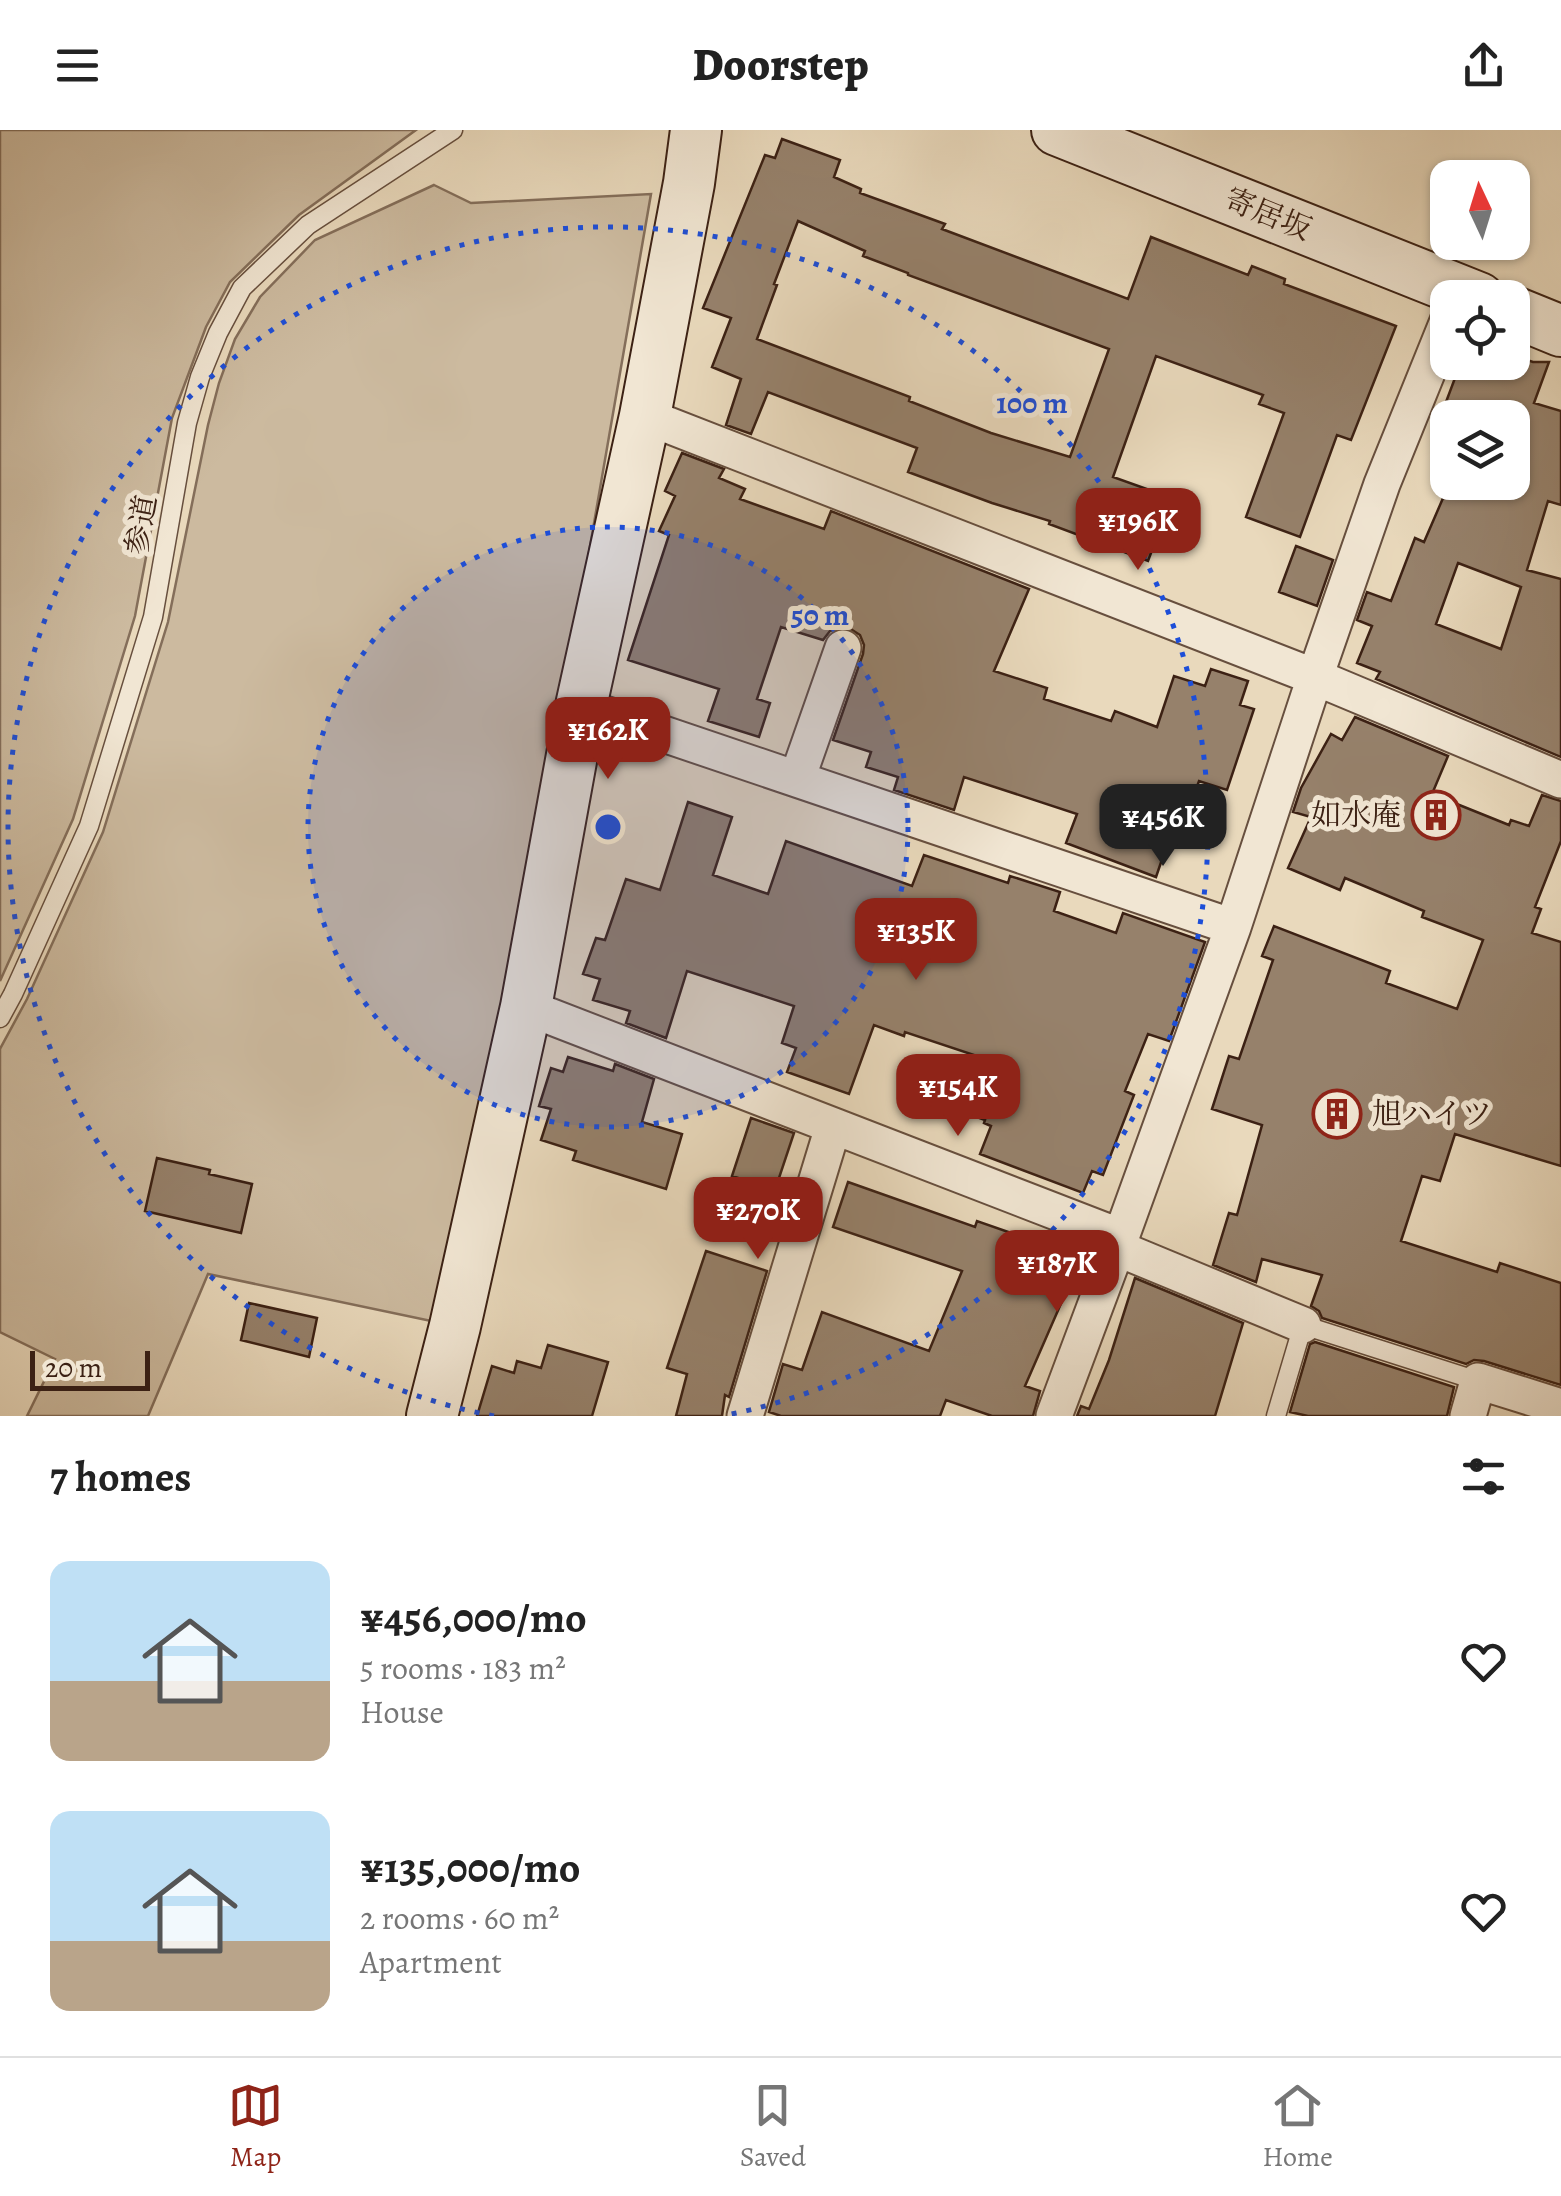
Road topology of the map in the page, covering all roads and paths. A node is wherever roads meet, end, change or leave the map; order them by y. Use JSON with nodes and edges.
{"nodes":[{"id":1,"x":453,"y":130,"type":"edge"},
{"id":2,"x":696,"y":130,"type":"edge"},
{"id":3,"x":1057,"y":130,"type":"edge"},
{"id":4,"x":1430,"y":288,"type":"edge"},
{"id":5,"x":1530,"y":318,"type":"edge"},
{"id":6,"x":1561,"y":331,"type":"edge"},
{"id":7,"x":1430,"y":373,"type":"edge"},
{"id":8,"x":644,"y":416,"type":"junction"},
{"id":9,"x":843,"y":648,"type":"dead end"},
{"id":10,"x":1315,"y":677,"type":"junction"},
{"id":11,"x":581,"y":706,"type":"junction"},
{"id":12,"x":797,"y":779,"type":"junction"},
{"id":13,"x":1561,"y":780,"type":"edge"},
{"id":14,"x":1233,"y":927,"type":"junction"},
{"id":15,"x":526,"y":1006,"type":"junction"},
{"id":16,"x":0,"y":1018,"type":"edge"},
{"id":17,"x":833,"y":1126,"type":"junction"},
{"id":18,"x":1119,"y":1242,"type":"junction"},
{"id":19,"x":1302,"y":1326,"type":"junction"},
{"id":20,"x":1478,"y":1381,"type":"junction"},
{"id":21,"x":1561,"y":1406,"type":"edge"},
{"id":22,"x":432,"y":1416,"type":"edge"},
{"id":23,"x":745,"y":1416,"type":"edge"},
{"id":24,"x":1054,"y":1416,"type":"edge"},
{"id":25,"x":1276,"y":1416,"type":"edge"},
{"id":26,"x":1468,"y":1416,"type":"edge"}],
"edges":[{"from":1,"to":16,"type":"lane","name":"参道"},
{"from":2,"to":8,"type":"street"},
{"from":3,"to":4,"type":"street","name":"寄居坂"},
{"from":5,"to":6,"type":"street"},
{"from":7,"to":10,"type":"street"},
{"from":8,"to":10,"type":"street"},
{"from":8,"to":11,"type":"street"},
{"from":9,"to":12,"type":"street"},
{"from":10,"to":13,"type":"street"},
{"from":10,"to":14,"type":"street"},
{"from":11,"to":12,"type":"street"},
{"from":11,"to":15,"type":"street"},
{"from":12,"to":14,"type":"street"},
{"from":14,"to":18,"type":"street"},
{"from":15,"to":17,"type":"street"},
{"from":15,"to":22,"type":"street"},
{"from":17,"to":18,"type":"street"},
{"from":17,"to":23,"type":"street"},
{"from":18,"to":19,"type":"street"},
{"from":18,"to":24,"type":"street"},
{"from":19,"to":20,"type":"lane"},
{"from":19,"to":25,"type":"lane"},
{"from":20,"to":21,"type":"street"},
{"from":20,"to":26,"type":"street"}]}
